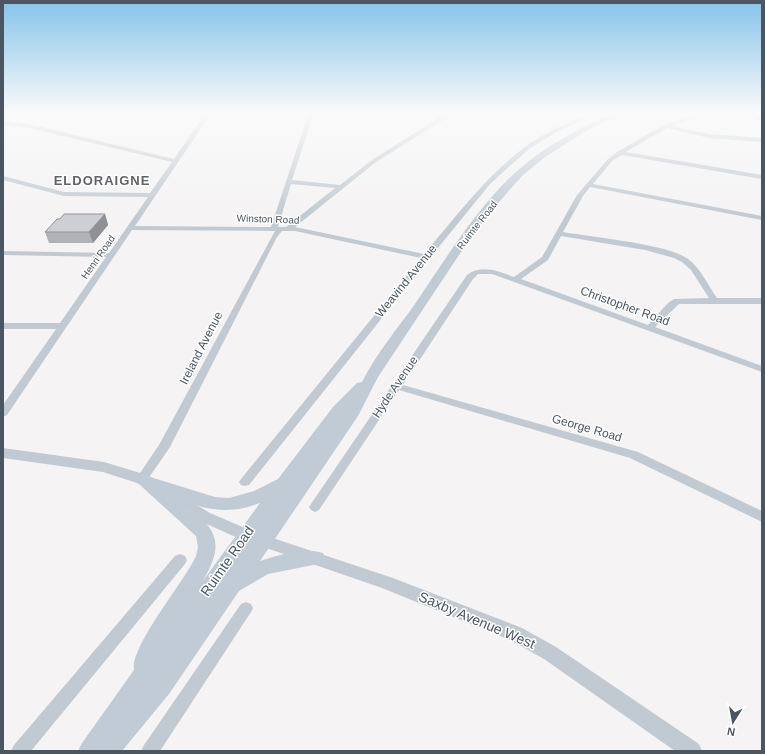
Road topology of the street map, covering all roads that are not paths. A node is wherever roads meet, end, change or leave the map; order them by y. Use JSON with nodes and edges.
{"nodes":[{"id":1,"x":118,"y":147,"type":"edge"},
{"id":2,"x":185,"y":147,"type":"edge"},
{"id":3,"x":300,"y":147,"type":"edge"},
{"id":4,"x":396,"y":147,"type":"edge"},
{"id":5,"x":528,"y":147,"type":"edge"},
{"id":6,"x":554,"y":147,"type":"edge"},
{"id":7,"x":629,"y":147,"type":"edge"},
{"id":8,"x":619,"y":153,"type":"junction"},
{"id":9,"x":176,"y":161,"type":"junction"},
{"id":10,"x":762,"y":177,"type":"edge"},
{"id":11,"x":3,"y":178,"type":"edge"},
{"id":12,"x":290,"y":182,"type":"junction"},
{"id":13,"x":589,"y":185,"type":"junction"},
{"id":14,"x":342,"y":187,"type":"junction"},
{"id":15,"x":152,"y":195,"type":"junction"},
{"id":16,"x":762,"y":218,"type":"edge"},
{"id":17,"x":131,"y":228,"type":"junction"},
{"id":18,"x":282,"y":228,"type":"junction"},
{"id":19,"x":559,"y":234,"type":"junction"},
{"id":20,"x":3,"y":253,"type":"edge"},
{"id":21,"x":112,"y":255,"type":"junction"},
{"id":22,"x":426,"y":257,"type":"junction"},
{"id":23,"x":479,"y":271,"type":"joint"},
{"id":24,"x":515,"y":280,"type":"junction"},
{"id":25,"x":714,"y":300,"type":"junction"},
{"id":26,"x":762,"y":301,"type":"edge"},
{"id":27,"x":3,"y":326,"type":"edge"},
{"id":28,"x":63,"y":326,"type":"junction"},
{"id":29,"x":651,"y":327,"type":"junction"},
{"id":30,"x":762,"y":369,"type":"edge"},
{"id":31,"x":371,"y":377,"type":"junction"},
{"id":32,"x":396,"y":386,"type":"junction"},
{"id":33,"x":3,"y":413,"type":"edge"},
{"id":34,"x":3,"y":453,"type":"edge"},
{"id":35,"x":286,"y":480,"type":"junction"},
{"id":36,"x":144,"y":481,"type":"junction"},
{"id":37,"x":245,"y":482,"type":"dead end"},
{"id":38,"x":315,"y":507,"type":"dead end"},
{"id":39,"x":762,"y":517,"type":"edge"},
{"id":40,"x":255,"y":538,"type":"junction"},
{"id":41,"x":316,"y":558,"type":"junction"},
{"id":42,"x":180,"y":560,"type":"dead end"},
{"id":43,"x":221,"y":599,"type":"junction"},
{"id":44,"x":246,"y":608,"type":"dead end"},
{"id":45,"x":142,"y":677,"type":"junction"},
{"id":46,"x":20,"y":751,"type":"edge"},
{"id":47,"x":90,"y":751,"type":"edge"},
{"id":48,"x":108,"y":751,"type":"edge"},
{"id":49,"x":150,"y":751,"type":"edge"},
{"id":50,"x":692,"y":751,"type":"edge"}],
"edges":[{"from":1,"to":9,"type":"street"},
{"from":2,"to":9,"type":"street","name":"Henri Road"},
{"from":3,"to":12,"type":"street"},
{"from":4,"to":14,"type":"street","name":"Ireland Avenue"},
{"from":5,"to":22,"type":"street","name":"Weavind Avenue"},
{"from":6,"to":31,"type":"main road","name":"Ruimte Road"},
{"from":7,"to":8,"type":"street"},
{"from":8,"to":10,"type":"street"},
{"from":8,"to":13,"type":"street"},
{"from":9,"to":15,"type":"street","name":"Henri Road"},
{"from":11,"to":15,"type":"street"},
{"from":12,"to":14,"type":"street"},
{"from":12,"to":18,"type":"street"},
{"from":13,"to":16,"type":"street"},
{"from":13,"to":19,"type":"street"},
{"from":14,"to":18,"type":"street","name":"Ireland Avenue"},
{"from":15,"to":17,"type":"street","name":"Henri Road"},
{"from":17,"to":18,"type":"street","name":"Winston Road"},
{"from":17,"to":21,"type":"street","name":"Henri Road"},
{"from":18,"to":22,"type":"street","name":"Winston Road"},
{"from":18,"to":36,"type":"street","name":"Ireland Avenue"},
{"from":19,"to":24,"type":"street"},
{"from":19,"to":25,"type":"street"},
{"from":20,"to":21,"type":"street"},
{"from":21,"to":28,"type":"street","name":"Henri Road"},
{"from":22,"to":37,"type":"street","name":"Weavind Avenue"},
{"from":23,"to":24,"type":"street","name":"Christopher Road"},
{"from":23,"to":32,"type":"street","name":"Hyde Avenue"},
{"from":24,"to":29,"type":"street","name":"Christopher Road"},
{"from":25,"to":26,"type":"street"},
{"from":25,"to":29,"type":"street"},
{"from":27,"to":28,"type":"street"},
{"from":28,"to":33,"type":"street","name":"Henri Road"},
{"from":29,"to":30,"type":"street","name":"Christopher Road"},
{"from":31,"to":35,"type":"main road","name":"Ruimte Road"},
{"from":31,"to":40,"type":"main road","name":"Ruimte Road"},
{"from":32,"to":38,"type":"street","name":"Hyde Avenue"},
{"from":32,"to":39,"type":"street","name":"George Road"},
{"from":34,"to":36,"type":"street","name":"Saxby Avenue West"},
{"from":35,"to":36,"type":"main road"},
{"from":35,"to":40,"type":"main road","name":"Ruimte Road"},
{"from":36,"to":40,"type":"street","name":"Saxby Avenue West"},
{"from":36,"to":45,"type":"main road"},
{"from":40,"to":41,"type":"street","name":"Saxby Avenue West"},
{"from":40,"to":43,"type":"main road","name":"Ruimte Road"},
{"from":40,"to":45,"type":"main road","name":"Ruimte Road"},
{"from":41,"to":43,"type":"main road"},
{"from":41,"to":50,"type":"street","name":"Saxby Avenue West"},
{"from":42,"to":46,"type":"street"},
{"from":43,"to":48,"type":"main road","name":"Ruimte Road"},
{"from":44,"to":49,"type":"street"},
{"from":45,"to":47,"type":"main road","name":"Ruimte Road"}]}
